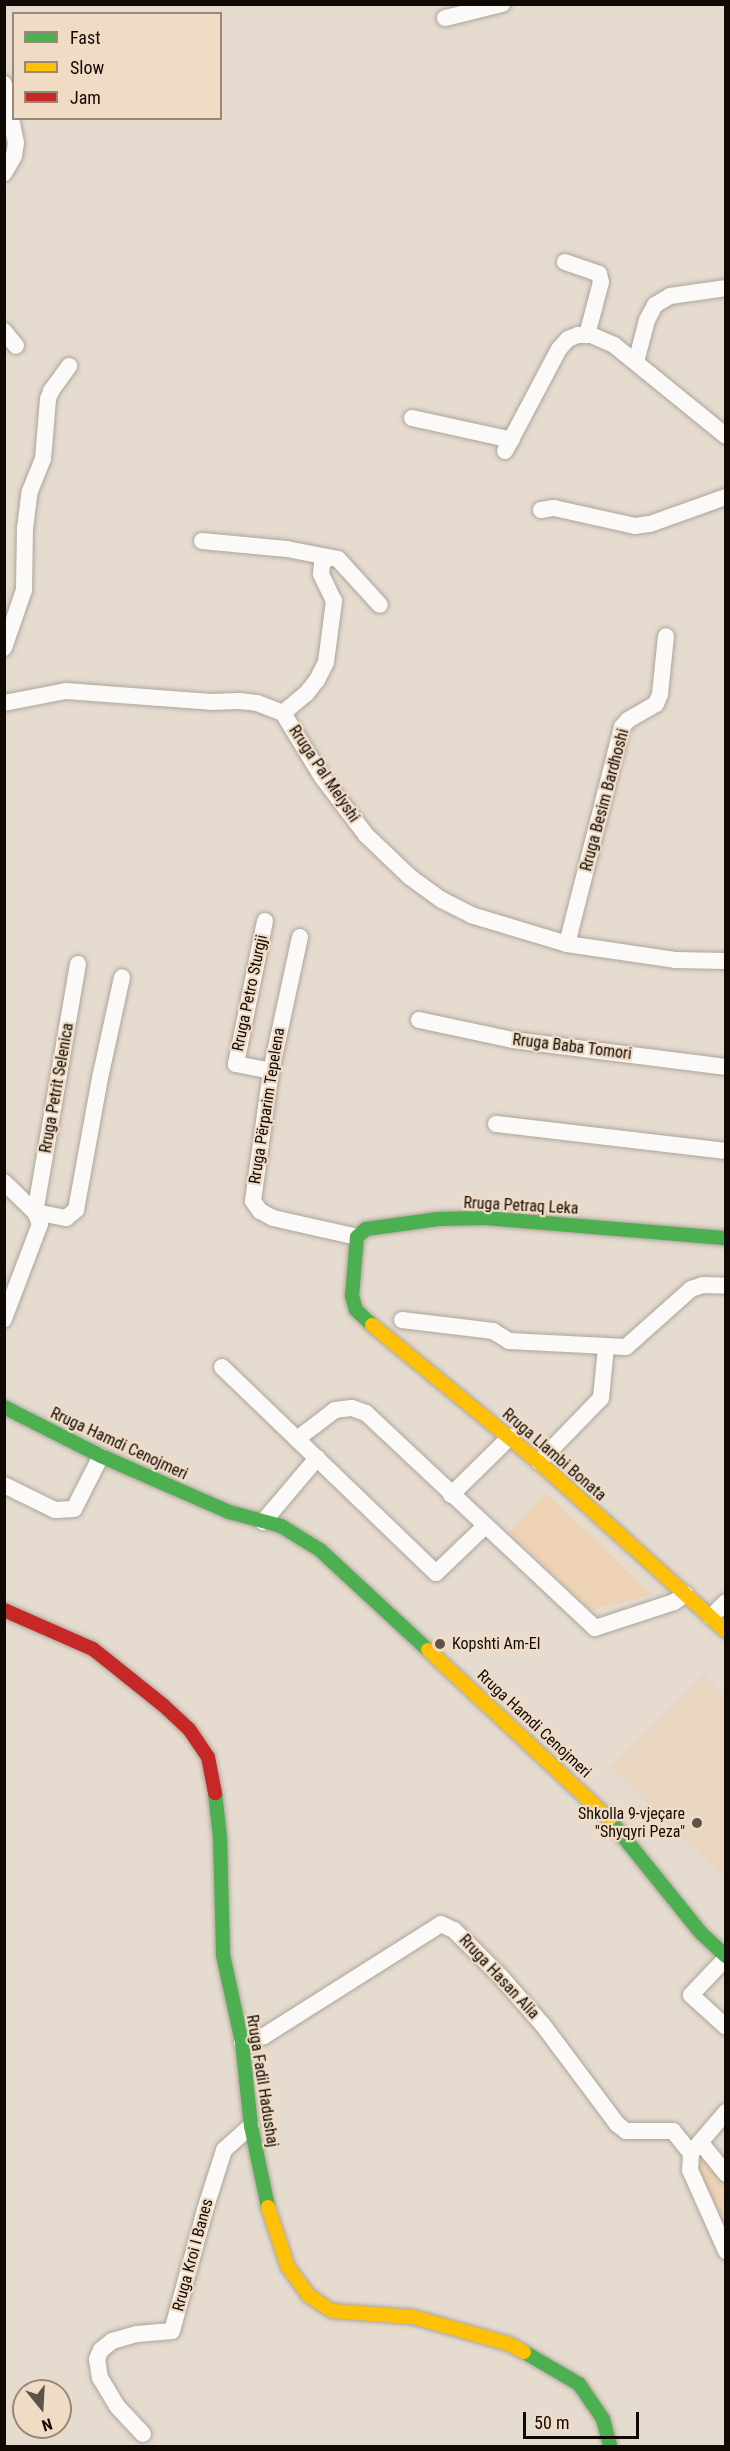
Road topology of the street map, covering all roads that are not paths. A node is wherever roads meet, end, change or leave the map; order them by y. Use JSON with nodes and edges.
{"nodes":[{"id":1,"x":502,"y":4,"type":"edge"},
{"id":2,"x":445,"y":18,"type":"dead end"},
{"id":3,"x":4,"y":84,"type":"edge"},
{"id":4,"x":4,"y":173,"type":"edge"},
{"id":5,"x":565,"y":262,"type":"dead end"},
{"id":6,"x":726,"y":288,"type":"edge"},
{"id":7,"x":4,"y":331,"type":"edge"},
{"id":8,"x":587,"y":335,"type":"junction"},
{"id":9,"x":16,"y":346,"type":"dead end"},
{"id":10,"x":636,"y":362,"type":"junction"},
{"id":11,"x":69,"y":366,"type":"dead end"},
{"id":12,"x":412,"y":418,"type":"dead end"},
{"id":13,"x":726,"y":436,"type":"edge"},
{"id":14,"x":726,"y":497,"type":"edge"},
{"id":15,"x":541,"y":510,"type":"dead end"},
{"id":16,"x":202,"y":541,"type":"dead end"},
{"id":17,"x":327,"y":558,"type":"junction"},
{"id":18,"x":380,"y":605,"type":"dead end"},
{"id":19,"x":666,"y":636,"type":"dead end"},
{"id":20,"x":4,"y":648,"type":"edge"},
{"id":21,"x":4,"y":703,"type":"edge"},
{"id":22,"x":283,"y":713,"type":"junction"},
{"id":23,"x":265,"y":921,"type":"dead end"},
{"id":24,"x":300,"y":937,"type":"dead end"},
{"id":25,"x":567,"y":944,"type":"junction"},
{"id":26,"x":726,"y":961,"type":"edge"},
{"id":27,"x":78,"y":964,"type":"dead end"},
{"id":28,"x":122,"y":977,"type":"dead end"},
{"id":29,"x":419,"y":1020,"type":"dead end"},
{"id":30,"x":726,"y":1067,"type":"edge"},
{"id":31,"x":271,"y":1071,"type":"junction"},
{"id":32,"x":496,"y":1125,"type":"dead end"},
{"id":33,"x":726,"y":1151,"type":"edge"},
{"id":34,"x":4,"y":1182,"type":"edge"},
{"id":35,"x":35,"y":1212,"type":"junction"},
{"id":36,"x":357,"y":1237,"type":"junction"},
{"id":37,"x":726,"y":1238,"type":"edge"},
{"id":38,"x":726,"y":1286,"type":"edge"},
{"id":39,"x":4,"y":1319,"type":"edge"},
{"id":40,"x":402,"y":1320,"type":"dead end"},
{"id":41,"x":606,"y":1347,"type":"junction"},
{"id":42,"x":222,"y":1367,"type":"dead end"},
{"id":43,"x":4,"y":1407,"type":"edge"},
{"id":44,"x":510,"y":1437,"type":"junction"},
{"id":45,"x":297,"y":1439,"type":"junction"},
{"id":46,"x":101,"y":1456,"type":"junction"},
{"id":47,"x":317,"y":1458,"type":"junction"},
{"id":48,"x":539,"y":1462,"type":"junction"},
{"id":49,"x":4,"y":1485,"type":"edge"},
{"id":50,"x":451,"y":1495,"type":"junction"},
{"id":51,"x":263,"y":1522,"type":"junction"},
{"id":52,"x":485,"y":1526,"type":"junction"},
{"id":53,"x":686,"y":1594,"type":"junction"},
{"id":54,"x":726,"y":1602,"type":"edge"},
{"id":55,"x":4,"y":1610,"type":"edge"},
{"id":56,"x":711,"y":1617,"type":"junction"},
{"id":57,"x":726,"y":1631,"type":"edge"},
{"id":58,"x":726,"y":1957,"type":"edge"},
{"id":59,"x":726,"y":2027,"type":"edge"},
{"id":60,"x":242,"y":2042,"type":"junction"},
{"id":61,"x":726,"y":2112,"type":"edge"},
{"id":62,"x":251,"y":2126,"type":"junction"},
{"id":63,"x":696,"y":2148,"type":"junction"},
{"id":64,"x":726,"y":2174,"type":"edge"},
{"id":65,"x":726,"y":2251,"type":"edge"},
{"id":66,"x":143,"y":2434,"type":"dead end"},
{"id":67,"x":610,"y":2446,"type":"edge"}],
"edges":[{"from":1,"to":2,"type":"street"},
{"from":3,"to":4,"type":"street"},
{"from":5,"to":8,"type":"street"},
{"from":6,"to":10,"type":"street"},
{"from":7,"to":9,"type":"street"},
{"from":8,"to":10,"type":"street"},
{"from":8,"to":12,"type":"street"},
{"from":10,"to":13,"type":"street"},
{"from":11,"to":20,"type":"street"},
{"from":14,"to":15,"type":"street"},
{"from":16,"to":17,"type":"street"},
{"from":17,"to":18,"type":"street"},
{"from":17,"to":22,"type":"street","name":"Rruga Pal Melyshi"},
{"from":19,"to":25,"type":"street","name":"Rruga Besim Bardhoshi"},
{"from":21,"to":22,"type":"street"},
{"from":22,"to":25,"type":"street","name":"Rruga Pal Melyshi"},
{"from":23,"to":31,"type":"street","name":"Rruga Petro Sturgji"},
{"from":24,"to":31,"type":"street","name":"Rruga Përparim Tepelena"},
{"from":25,"to":26,"type":"street","name":"Rruga Pal Melyshi"},
{"from":27,"to":35,"type":"street","name":"Rruga Petrit Selenica"},
{"from":28,"to":35,"type":"street"},
{"from":29,"to":30,"type":"street","name":"Rruga Baba Tomori"},
{"from":31,"to":36,"type":"street","name":"Rruga Përparim Tepelena"},
{"from":32,"to":33,"type":"street"},
{"from":34,"to":35,"type":"street"},
{"from":35,"to":39,"type":"street","name":"Rruga Petrit Selenica"},
{"from":36,"to":37,"type":"street","name":"Rruga Petraq Leka"},
{"from":36,"to":44,"type":"street","name":"Rruga Llambi Bonata"},
{"from":38,"to":41,"type":"street"},
{"from":40,"to":41,"type":"street"},
{"from":41,"to":48,"type":"street"},
{"from":42,"to":45,"type":"street"},
{"from":43,"to":46,"type":"street","name":"Rruga Hamdi Cenojmeri"},
{"from":44,"to":48,"type":"street","name":"Rruga Llambi Bonata"},
{"from":44,"to":50,"type":"street"},
{"from":45,"to":47,"type":"street"},
{"from":45,"to":50,"type":"street"},
{"from":46,"to":49,"type":"street"},
{"from":46,"to":51,"type":"street","name":"Rruga Hamdi Cenojmeri"},
{"from":47,"to":51,"type":"street"},
{"from":47,"to":52,"type":"street"},
{"from":48,"to":53,"type":"street","name":"Rruga Llambi Bonata"},
{"from":50,"to":52,"type":"street"},
{"from":51,"to":58,"type":"street","name":"Rruga Hamdi Cenojmeri"},
{"from":52,"to":53,"type":"street"},
{"from":53,"to":56,"type":"street","name":"Rruga Llambi Bonata"},
{"from":54,"to":56,"type":"street"},
{"from":55,"to":60,"type":"street","name":"Rruga Fadil Hadushaj"},
{"from":56,"to":57,"type":"street","name":"Rruga Llambi Bonata"},
{"from":58,"to":59,"type":"street"},
{"from":60,"to":62,"type":"street","name":"Rruga Fadil Hadushaj"},
{"from":60,"to":63,"type":"street","name":"Rruga Hasan Alia"},
{"from":61,"to":63,"type":"street"},
{"from":62,"to":66,"type":"street","name":"Rruga Kroi I Banes"},
{"from":62,"to":67,"type":"street","name":"Rruga Fadil Hadushaj"},
{"from":63,"to":64,"type":"street"},
{"from":63,"to":65,"type":"street"}]}
